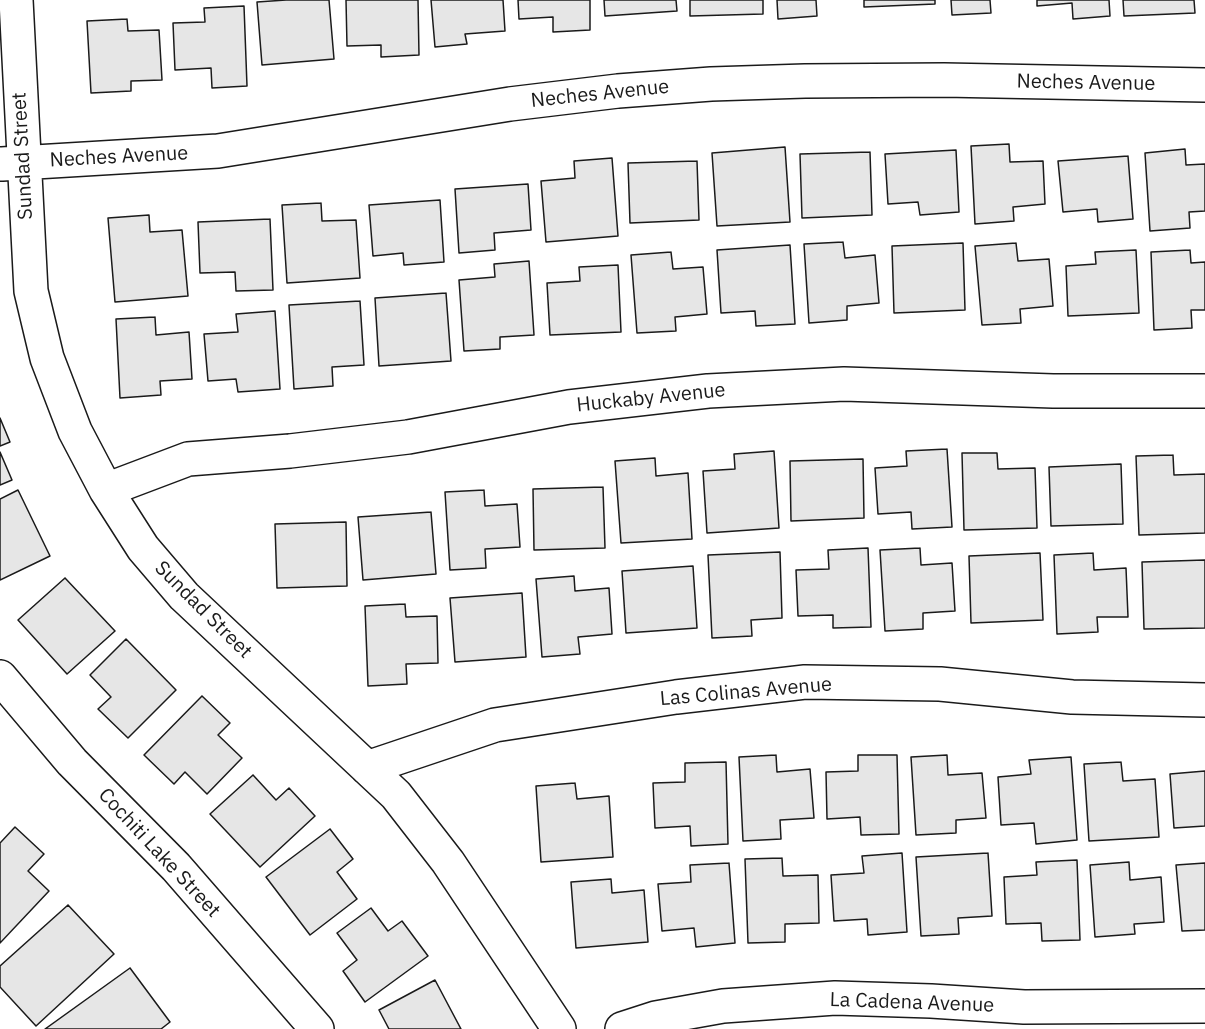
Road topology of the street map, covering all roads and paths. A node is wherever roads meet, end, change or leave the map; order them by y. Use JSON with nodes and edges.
{"nodes":[{"id":1,"x":16,"y":0,"type":"edge"},
{"id":2,"x":1205,"y":86,"type":"edge"},
{"id":3,"x":11,"y":163,"type":"edge"},
{"id":4,"x":1205,"y":391,"type":"edge"},
{"id":5,"x":106,"y":490,"type":"junction"},
{"id":6,"x":0,"y":677,"type":"edge"},
{"id":7,"x":1205,"y":700,"type":"edge"},
{"id":8,"x":367,"y":768,"type":"junction"},
{"id":9,"x":1205,"y":1006,"type":"edge"},
{"id":10,"x":317,"y":1029,"type":"edge"},
{"id":11,"x":559,"y":1029,"type":"edge"},
{"id":12,"x":622,"y":1029,"type":"edge"}],
"edges":[{"from":1,"to":3,"type":"street","name":"Sundad Street"},
{"from":2,"to":3,"type":"street","name":"Neches Avenue"},
{"from":3,"to":5,"type":"street","name":"Sundad Street"},
{"from":4,"to":5,"type":"street","name":"Huckaby Avenue"},
{"from":5,"to":8,"type":"street","name":"Sundad Street"},
{"from":6,"to":10,"type":"street","name":"Cochiti Lake Street"},
{"from":7,"to":8,"type":"street","name":"Las Colinas Avenue"},
{"from":8,"to":11,"type":"street","name":"Sundad Street"},
{"from":9,"to":12,"type":"street","name":"La Cadena Avenue"}]}
